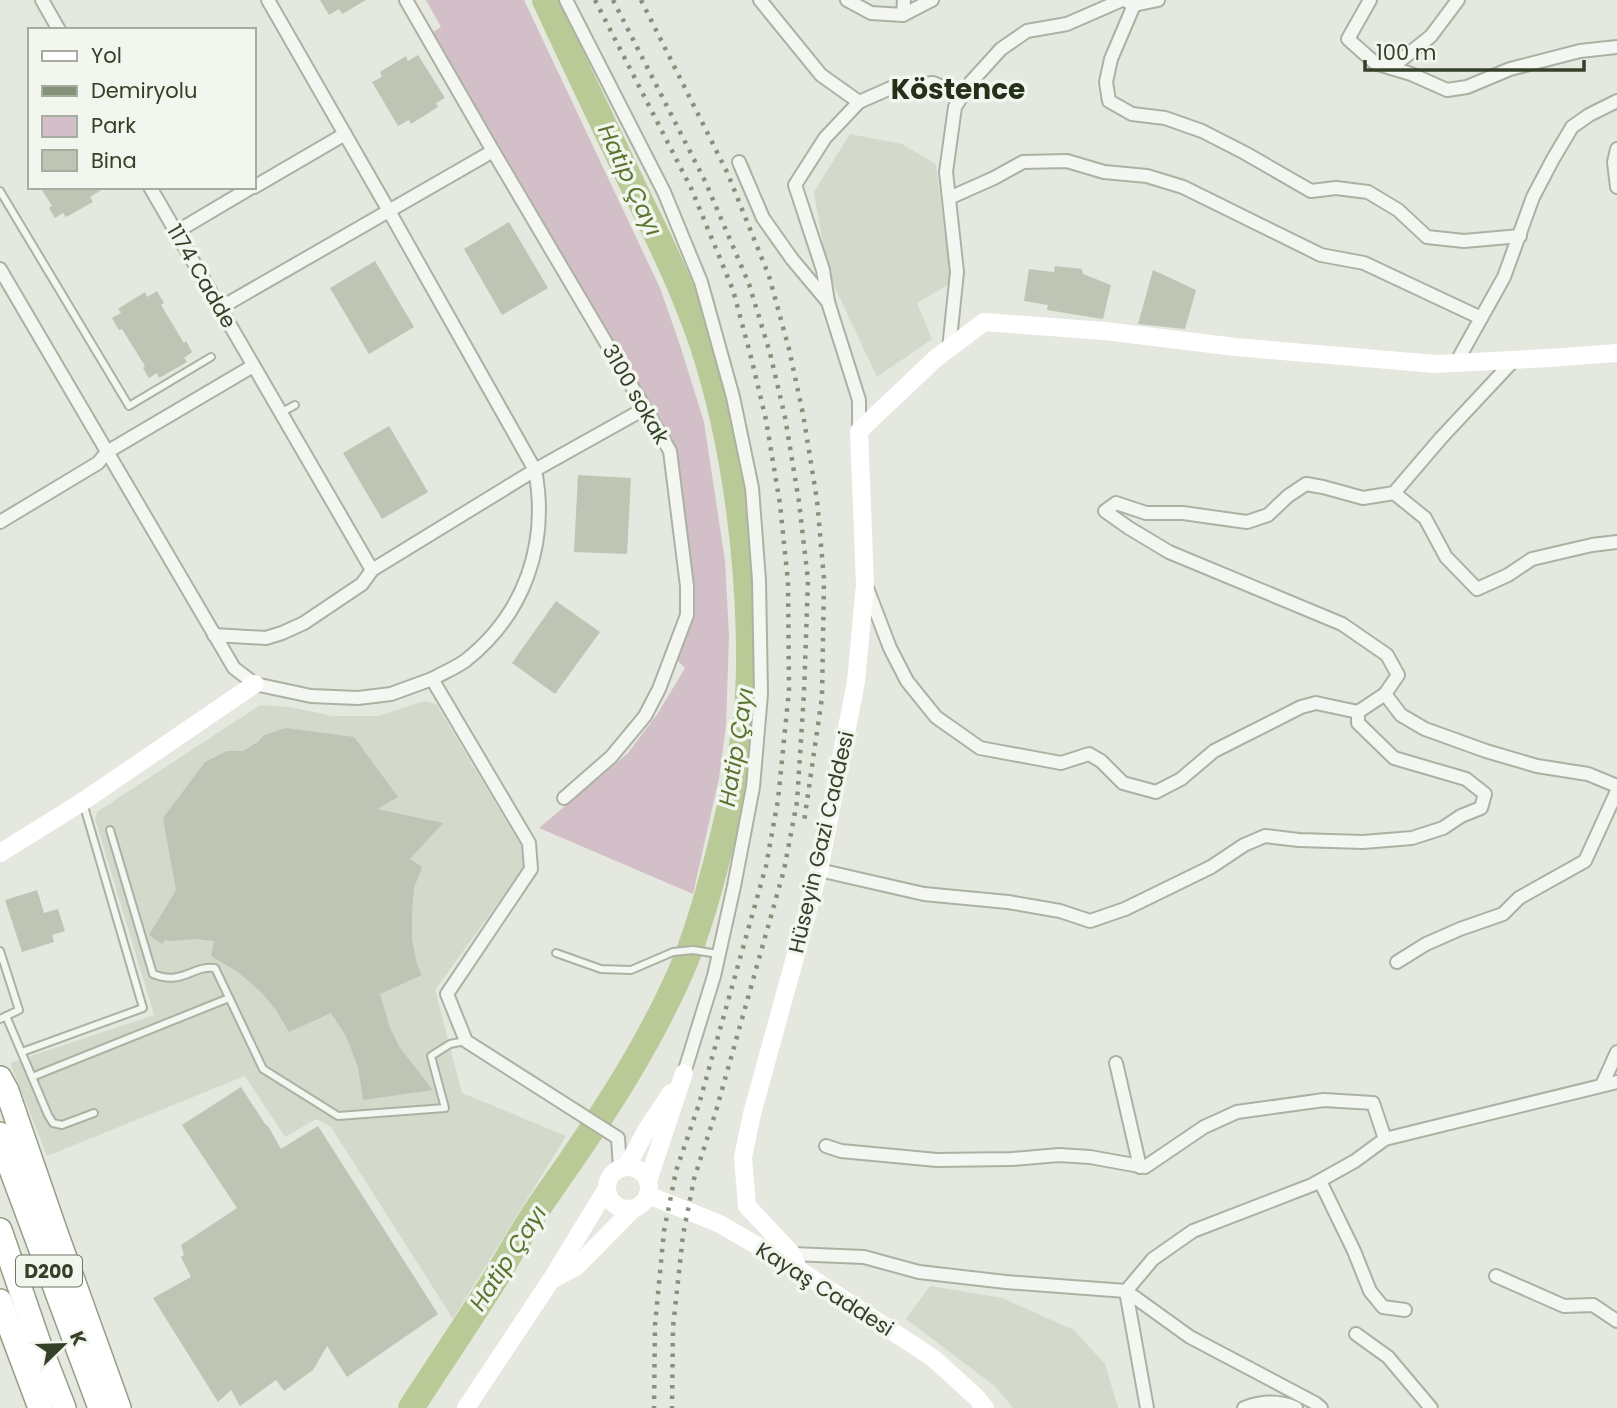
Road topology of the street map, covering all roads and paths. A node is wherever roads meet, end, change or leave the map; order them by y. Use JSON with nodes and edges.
{"nodes":[{"id":1,"x":42,"y":0,"type":"edge"},
{"id":2,"x":268,"y":0,"type":"edge"},
{"id":3,"x":406,"y":0,"type":"edge"},
{"id":4,"x":566,"y":0,"type":"edge"},
{"id":5,"x":760,"y":0,"type":"edge"},
{"id":6,"x":847,"y":0,"type":"edge"},
{"id":7,"x":905,"y":0,"type":"edge"},
{"id":8,"x":932,"y":0,"type":"edge"},
{"id":9,"x":1158,"y":0,"type":"edge"},
{"id":10,"x":1370,"y":0,"type":"edge"},
{"id":11,"x":1458,"y":0,"type":"edge"},
{"id":12,"x":1126,"y":2,"type":"edge"},
{"id":13,"x":903,"y":15,"type":"junction"},
{"id":14,"x":58,"y":28,"type":"edge"},
{"id":15,"x":1617,"y":47,"type":"edge"},
{"id":16,"x":1391,"y":68,"type":"junction"},
{"id":17,"x":962,"y":95,"type":"junction"},
{"id":18,"x":1617,"y":101,"type":"edge"},
{"id":19,"x":859,"y":102,"type":"junction"},
{"id":20,"x":345,"y":134,"type":"junction"},
{"id":21,"x":1617,"y":149,"type":"edge"},
{"id":22,"x":492,"y":151,"type":"junction"},
{"id":23,"x":739,"y":162,"type":"dead end"},
{"id":24,"x":256,"y":185,"type":"edge"},
{"id":25,"x":1617,"y":187,"type":"edge"},
{"id":26,"x":151,"y":189,"type":"edge"},
{"id":27,"x":250,"y":189,"type":"edge"},
{"id":28,"x":0,"y":191,"type":"edge"},
{"id":29,"x":949,"y":198,"type":"junction"},
{"id":30,"x":389,"y":211,"type":"junction"},
{"id":31,"x":176,"y":232,"type":"junction"},
{"id":32,"x":1520,"y":236,"type":"junction"},
{"id":33,"x":0,"y":270,"type":"edge"},
{"id":34,"x":828,"y":302,"type":"junction"},
{"id":35,"x":220,"y":308,"type":"junction"},
{"id":36,"x":1481,"y":318,"type":"junction"},
{"id":37,"x":949,"y":349,"type":"junction"},
{"id":38,"x":1617,"y":353,"type":"edge"},
{"id":39,"x":211,"y":357,"type":"dead end"},
{"id":40,"x":1514,"y":360,"type":"junction"},
{"id":41,"x":1456,"y":363,"type":"junction"},
{"id":42,"x":253,"y":366,"type":"junction"},
{"id":43,"x":295,"y":405,"type":"dead end"},
{"id":44,"x":645,"y":409,"type":"junction"},
{"id":45,"x":280,"y":413,"type":"junction"},
{"id":46,"x":859,"y":431,"type":"junction"},
{"id":47,"x":107,"y":452,"type":"junction"},
{"id":48,"x":535,"y":470,"type":"junction"},
{"id":49,"x":1394,"y":493,"type":"junction"},
{"id":50,"x":0,"y":522,"type":"edge"},
{"id":51,"x":1617,"y":542,"type":"edge"},
{"id":52,"x":372,"y":570,"type":"junction"},
{"id":53,"x":865,"y":584,"type":"junction"},
{"id":54,"x":214,"y":635,"type":"junction"},
{"id":55,"x":432,"y":679,"type":"junction"},
{"id":56,"x":255,"y":684,"type":"junction"},
{"id":57,"x":1385,"y":694,"type":"junction"},
{"id":58,"x":1359,"y":712,"type":"junction"},
{"id":59,"x":1617,"y":788,"type":"edge"},
{"id":60,"x":564,"y":798,"type":"dead end"},
{"id":61,"x":82,"y":802,"type":"junction"},
{"id":62,"x":110,"y":830,"type":"dead end"},
{"id":63,"x":0,"y":853,"type":"edge"},
{"id":64,"x":819,"y":870,"type":"junction"},
{"id":65,"x":0,"y":951,"type":"edge"},
{"id":66,"x":556,"y":953,"type":"dead end"},
{"id":67,"x":719,"y":954,"type":"junction"},
{"id":68,"x":1397,"y":962,"type":"dead end"},
{"id":69,"x":229,"y":998,"type":"junction"},
{"id":70,"x":3,"y":1018,"type":"edge"},
{"id":71,"x":466,"y":1041,"type":"junction"},
{"id":72,"x":22,"y":1052,"type":"junction"},
{"id":73,"x":1617,"y":1052,"type":"edge"},
{"id":74,"x":1116,"y":1063,"type":"dead end"},
{"id":75,"x":684,"y":1073,"type":"junction"},
{"id":76,"x":32,"y":1077,"type":"junction"},
{"id":77,"x":0,"y":1078,"type":"edge"},
{"id":78,"x":1617,"y":1082,"type":"edge"},
{"id":79,"x":1602,"y":1086,"type":"junction"},
{"id":80,"x":94,"y":1113,"type":"dead end"},
{"id":81,"x":0,"y":1134,"type":"edge"},
{"id":82,"x":1385,"y":1139,"type":"junction"},
{"id":83,"x":826,"y":1146,"type":"dead end"},
{"id":84,"x":623,"y":1167,"type":"junction"},
{"id":85,"x":1140,"y":1167,"type":"junction"},
{"id":86,"x":1320,"y":1181,"type":"junction"},
{"id":87,"x":648,"y":1188,"type":"junction"},
{"id":88,"x":606,"y":1190,"type":"junction"},
{"id":89,"x":633,"y":1209,"type":"junction"},
{"id":90,"x":0,"y":1230,"type":"edge"},
{"id":91,"x":796,"y":1262,"type":"junction"},
{"id":92,"x":1496,"y":1276,"type":"dead end"},
{"id":93,"x":551,"y":1280,"type":"junction"},
{"id":94,"x":1126,"y":1291,"type":"junction"},
{"id":95,"x":0,"y":1301,"type":"edge"},
{"id":96,"x":1405,"y":1310,"type":"dead end"},
{"id":97,"x":1617,"y":1321,"type":"edge"},
{"id":98,"x":1356,"y":1335,"type":"dead end"},
{"id":99,"x":40,"y":1408,"type":"edge"},
{"id":100,"x":64,"y":1408,"type":"edge"},
{"id":101,"x":100,"y":1408,"type":"edge"},
{"id":102,"x":119,"y":1408,"type":"edge"},
{"id":103,"x":466,"y":1408,"type":"edge"},
{"id":104,"x":985,"y":1408,"type":"edge"},
{"id":105,"x":1147,"y":1408,"type":"edge"},
{"id":106,"x":1246,"y":1408,"type":"edge"},
{"id":107,"x":1296,"y":1408,"type":"edge"},
{"id":108,"x":1321,"y":1408,"type":"edge"},
{"id":109,"x":1431,"y":1408,"type":"edge"}],
"edges":[{"from":1,"to":14,"type":"street"},
{"from":2,"to":20,"type":"street"},
{"from":3,"to":22,"type":"street","name":"3100 sokak"},
{"from":4,"to":67,"type":"street"},
{"from":5,"to":19,"type":"street"},
{"from":6,"to":13,"type":"street"},
{"from":7,"to":13,"type":"street"},
{"from":8,"to":13,"type":"street"},
{"from":9,"to":12,"type":"street"},
{"from":10,"to":16,"type":"street"},
{"from":11,"to":16,"type":"street"},
{"from":12,"to":17,"type":"street"},
{"from":12,"to":32,"type":"street"},
{"from":15,"to":16,"type":"street"},
{"from":17,"to":19,"type":"street"},
{"from":17,"to":29,"type":"street"},
{"from":18,"to":32,"type":"street"},
{"from":19,"to":34,"type":"street"},
{"from":20,"to":24,"type":"street"},
{"from":20,"to":30,"type":"street"},
{"from":21,"to":25,"type":"street"},
{"from":22,"to":30,"type":"street"},
{"from":22,"to":44,"type":"street","name":"3100 sokak"},
{"from":23,"to":34,"type":"street"},
{"from":26,"to":31,"type":"street","name":"1174 Cadde"},
{"from":27,"to":31,"type":"street"},
{"from":28,"to":39,"type":"lane"},
{"from":29,"to":36,"type":"street"},
{"from":29,"to":37,"type":"street"},
{"from":30,"to":35,"type":"street"},
{"from":30,"to":48,"type":"street"},
{"from":31,"to":35,"type":"street","name":"1174 Cadde"},
{"from":32,"to":36,"type":"street"},
{"from":33,"to":47,"type":"street"},
{"from":34,"to":46,"type":"street"},
{"from":35,"to":42,"type":"street","name":"1174 Cadde"},
{"from":36,"to":41,"type":"street"},
{"from":37,"to":41,"type":"street"},
{"from":37,"to":46,"type":"street"},
{"from":38,"to":40,"type":"street"},
{"from":40,"to":41,"type":"street"},
{"from":40,"to":49,"type":"street"},
{"from":42,"to":45,"type":"street","name":"1174 Cadde"},
{"from":42,"to":47,"type":"street"},
{"from":43,"to":45,"type":"lane"},
{"from":44,"to":48,"type":"street"},
{"from":44,"to":60,"type":"street","name":"3100 sokak"},
{"from":45,"to":52,"type":"street","name":"1174 Cadde"},
{"from":46,"to":53,"type":"street","name":"Hüseyin Gazi Caddesi"},
{"from":47,"to":50,"type":"street"},
{"from":47,"to":54,"type":"street"},
{"from":48,"to":52,"type":"street"},
{"from":48,"to":55,"type":"street"},
{"from":49,"to":51,"type":"street"},
{"from":49,"to":57,"type":"street"},
{"from":52,"to":54,"type":"street"},
{"from":53,"to":58,"type":"street"},
{"from":53,"to":64,"type":"street","name":"Hüseyin Gazi Caddesi"},
{"from":54,"to":56,"type":"street"},
{"from":55,"to":56,"type":"street"},
{"from":55,"to":71,"type":"street"},
{"from":56,"to":61,"type":"street"},
{"from":57,"to":58,"type":"street"},
{"from":57,"to":59,"type":"street"},
{"from":58,"to":64,"type":"street"},
{"from":59,"to":68,"type":"street"},
{"from":61,"to":63,"type":"street"},
{"from":61,"to":72,"type":"lane"},
{"from":62,"to":69,"type":"lane"},
{"from":64,"to":91,"type":"street","name":"Hüseyin Gazi Caddesi"},
{"from":65,"to":70,"type":"lane"},
{"from":66,"to":67,"type":"lane"},
{"from":67,"to":75,"type":"street"},
{"from":69,"to":71,"type":"lane"},
{"from":69,"to":76,"type":"lane"},
{"from":70,"to":72,"type":"lane"},
{"from":71,"to":84,"type":"street"},
{"from":72,"to":76,"type":"lane"},
{"from":73,"to":79,"type":"street"},
{"from":74,"to":85,"type":"street"},
{"from":75,"to":84,"type":"street"},
{"from":75,"to":87,"type":"street"},
{"from":76,"to":80,"type":"lane"},
{"from":77,"to":102,"type":"highway"},
{"from":78,"to":79,"type":"street"},
{"from":79,"to":82,"type":"street"},
{"from":81,"to":101,"type":"highway","number":"D200"},
{"from":82,"to":85,"type":"street"},
{"from":82,"to":86,"type":"street"},
{"from":83,"to":85,"type":"street"},
{"from":84,"to":87,"type":"street"},
{"from":84,"to":88,"type":"street"},
{"from":86,"to":94,"type":"street"},
{"from":86,"to":96,"type":"street"},
{"from":87,"to":89,"type":"street"},
{"from":87,"to":91,"type":"street","name":"Kayaş Caddesi"},
{"from":88,"to":89,"type":"street"},
{"from":88,"to":93,"type":"street"},
{"from":89,"to":93,"type":"street"},
{"from":90,"to":100,"type":"highway","number":"D200"},
{"from":91,"to":94,"type":"street"},
{"from":91,"to":104,"type":"street","name":"Kayaş Caddesi"},
{"from":92,"to":97,"type":"street"},
{"from":93,"to":103,"type":"street"},
{"from":94,"to":105,"type":"street"},
{"from":94,"to":108,"type":"street"},
{"from":95,"to":99,"type":"highway"},
{"from":98,"to":109,"type":"street"},
{"from":106,"to":107,"type":"street"}]}
